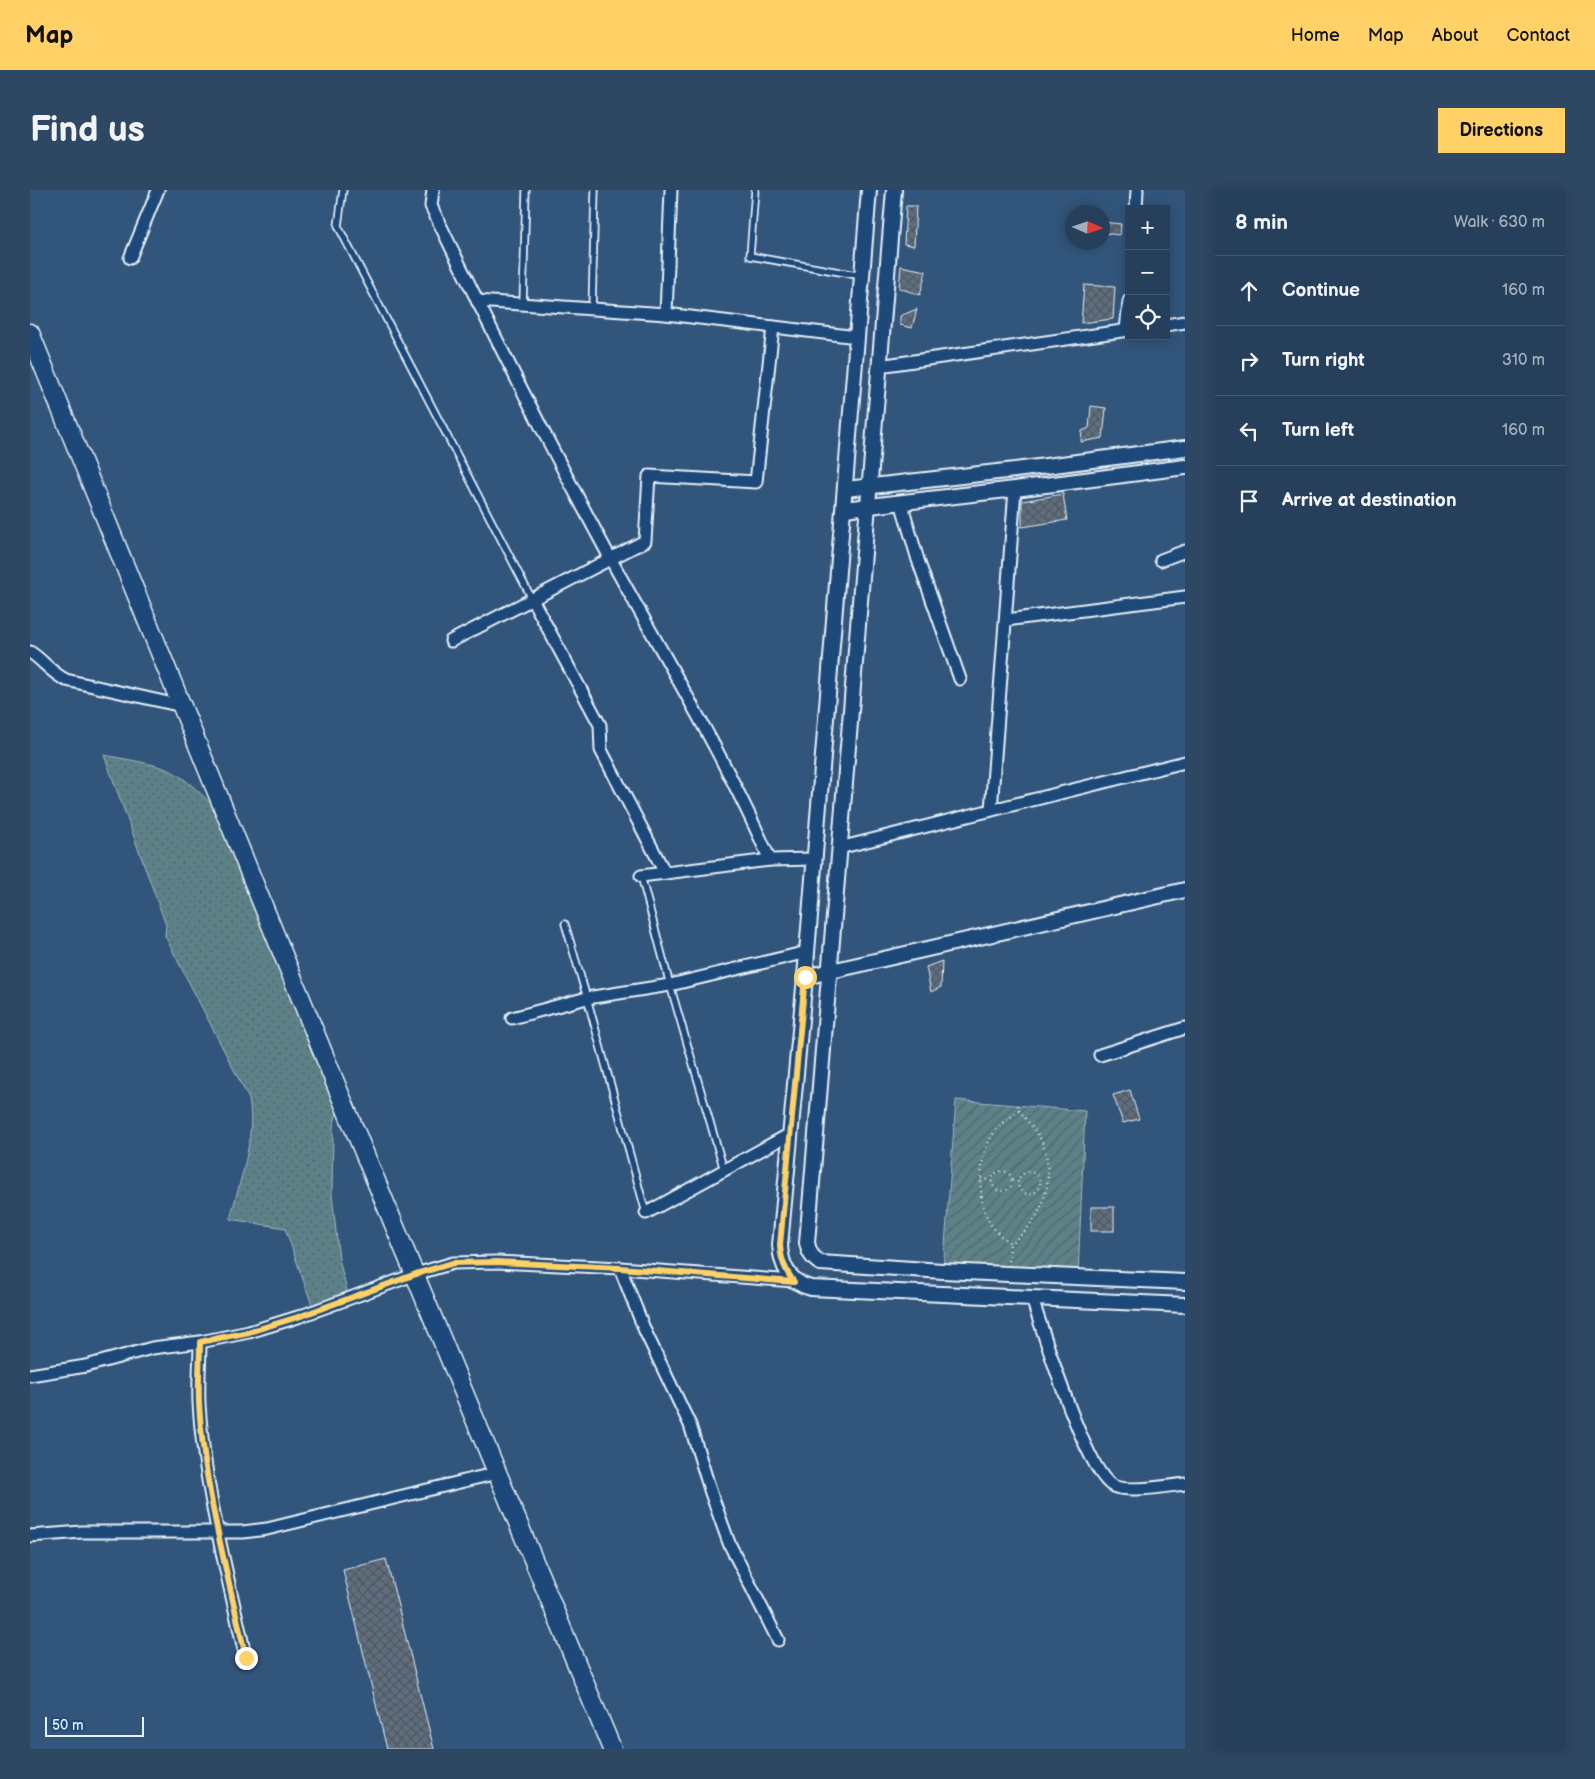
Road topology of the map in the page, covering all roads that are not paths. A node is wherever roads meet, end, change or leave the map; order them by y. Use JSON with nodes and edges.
{"nodes":[{"id":1,"x":158,"y":190,"type":"edge"},
{"id":2,"x":343,"y":190,"type":"edge"},
{"id":3,"x":433,"y":190,"type":"edge"},
{"id":4,"x":526,"y":190,"type":"edge"},
{"id":5,"x":595,"y":190,"type":"edge"},
{"id":6,"x":671,"y":190,"type":"edge"},
{"id":7,"x":756,"y":190,"type":"edge"},
{"id":8,"x":869,"y":190,"type":"edge"},
{"id":9,"x":894,"y":190,"type":"edge"},
{"id":10,"x":1137,"y":190,"type":"edge"},
{"id":11,"x":1136,"y":205,"type":"edge"},
{"id":12,"x":130,"y":258,"type":"dead end"},
{"id":13,"x":862,"y":276,"type":"junction"},
{"id":14,"x":477,"y":301,"type":"junction"},
{"id":15,"x":523,"y":304,"type":"junction"},
{"id":16,"x":592,"y":309,"type":"junction"},
{"id":17,"x":666,"y":314,"type":"junction"},
{"id":18,"x":1185,"y":322,"type":"edge"},
{"id":19,"x":1170,"y":324,"type":"edge"},
{"id":20,"x":773,"y":327,"type":"junction"},
{"id":21,"x":1125,"y":330,"type":"edge"},
{"id":22,"x":30,"y":333,"type":"edge"},
{"id":23,"x":857,"y":336,"type":"junction"},
{"id":24,"x":879,"y":366,"type":"junction"},
{"id":25,"x":1185,"y":448,"type":"edge"},
{"id":26,"x":1185,"y":467,"type":"edge"},
{"id":27,"x":869,"y":486,"type":"junction"},
{"id":28,"x":846,"y":489,"type":"junction"},
{"id":29,"x":1014,"y":489,"type":"junction"},
{"id":30,"x":901,"y":502,"type":"junction"},
{"id":31,"x":868,"y":505,"type":"junction"},
{"id":32,"x":844,"y":509,"type":"junction"},
{"id":33,"x":1185,"y":551,"type":"edge"},
{"id":34,"x":610,"y":558,"type":"junction"},
{"id":35,"x":1161,"y":560,"type":"dead end"},
{"id":36,"x":1185,"y":596,"type":"edge"},
{"id":37,"x":532,"y":599,"type":"junction"},
{"id":38,"x":1006,"y":620,"type":"junction"},
{"id":39,"x":451,"y":641,"type":"dead end"},
{"id":40,"x":30,"y":652,"type":"edge"},
{"id":41,"x":960,"y":679,"type":"dead end"},
{"id":42,"x":182,"y":706,"type":"junction"},
{"id":43,"x":1185,"y":762,"type":"edge"},
{"id":44,"x":991,"y":810,"type":"junction"},
{"id":45,"x":839,"y":848,"type":"junction"},
{"id":46,"x":814,"y":859,"type":"junction"},
{"id":47,"x":770,"y":860,"type":"junction"},
{"id":48,"x":665,"y":873,"type":"junction"},
{"id":49,"x":641,"y":876,"type":"joint"},
{"id":50,"x":1185,"y":890,"type":"edge"},
{"id":51,"x":565,"y":924,"type":"dead end"},
{"id":52,"x":807,"y":952,"type":"junction"},
{"id":53,"x":829,"y":971,"type":"junction"},
{"id":54,"x":805,"y":977,"type":"junction"},
{"id":55,"x":670,"y":985,"type":"junction"},
{"id":56,"x":587,"y":998,"type":"junction"},
{"id":57,"x":512,"y":1018,"type":"dead end"},
{"id":58,"x":1185,"y":1028,"type":"edge"},
{"id":59,"x":1100,"y":1055,"type":"dead end"},
{"id":60,"x":790,"y":1134,"type":"junction"},
{"id":61,"x":724,"y":1170,"type":"junction"},
{"id":62,"x":646,"y":1213,"type":"joint"},
{"id":63,"x":620,"y":1268,"type":"junction"},
{"id":64,"x":416,"y":1274,"type":"junction"},
{"id":65,"x":794,"y":1282,"type":"junction"},
{"id":66,"x":1185,"y":1282,"type":"edge"},
{"id":67,"x":1032,"y":1299,"type":"junction"},
{"id":68,"x":1185,"y":1305,"type":"edge"},
{"id":69,"x":200,"y":1342,"type":"junction"},
{"id":70,"x":30,"y":1375,"type":"edge"},
{"id":71,"x":497,"y":1473,"type":"junction"},
{"id":72,"x":1185,"y":1484,"type":"edge"},
{"id":73,"x":219,"y":1532,"type":"junction"},
{"id":74,"x":30,"y":1536,"type":"edge"},
{"id":75,"x":778,"y":1640,"type":"dead end"},
{"id":76,"x":246,"y":1658,"type":"dead end"},
{"id":77,"x":612,"y":1749,"type":"edge"}],
"edges":[{"from":1,"to":12,"type":"street"},
{"from":2,"to":37,"type":"lane"},
{"from":3,"to":14,"type":"street"},
{"from":4,"to":15,"type":"lane"},
{"from":5,"to":16,"type":"lane"},
{"from":6,"to":17,"type":"street"},
{"from":7,"to":13,"type":"lane"},
{"from":8,"to":13,"type":"street"},
{"from":9,"to":24,"type":"street"},
{"from":10,"to":11,"type":"street"},
{"from":13,"to":23,"type":"street"},
{"from":14,"to":15,"type":"street"},
{"from":14,"to":34,"type":"street"},
{"from":15,"to":16,"type":"street"},
{"from":16,"to":17,"type":"street"},
{"from":17,"to":20,"type":"street"},
{"from":18,"to":19,"type":"street"},
{"from":20,"to":23,"type":"street"},
{"from":20,"to":34,"type":"street"},
{"from":21,"to":24,"type":"street"},
{"from":22,"to":42,"type":"highway"},
{"from":23,"to":28,"type":"street"},
{"from":24,"to":27,"type":"street"},
{"from":25,"to":27,"type":"street"},
{"from":26,"to":29,"type":"street"},
{"from":27,"to":28,"type":"street"},
{"from":27,"to":31,"type":"street"},
{"from":28,"to":32,"type":"street"},
{"from":29,"to":30,"type":"street"},
{"from":29,"to":38,"type":"street"},
{"from":30,"to":31,"type":"street"},
{"from":30,"to":41,"type":"street"},
{"from":31,"to":32,"type":"street"},
{"from":31,"to":45,"type":"street"},
{"from":32,"to":46,"type":"street"},
{"from":33,"to":35,"type":"street"},
{"from":34,"to":37,"type":"street"},
{"from":34,"to":47,"type":"street"},
{"from":36,"to":38,"type":"street"},
{"from":37,"to":39,"type":"street"},
{"from":37,"to":48,"type":"street"},
{"from":38,"to":44,"type":"street"},
{"from":40,"to":42,"type":"street"},
{"from":42,"to":64,"type":"highway"},
{"from":43,"to":44,"type":"street"},
{"from":44,"to":45,"type":"street"},
{"from":45,"to":53,"type":"street"},
{"from":46,"to":47,"type":"street"},
{"from":46,"to":52,"type":"street"},
{"from":47,"to":48,"type":"street"},
{"from":48,"to":49,"type":"street"},
{"from":49,"to":55,"type":"lane"},
{"from":50,"to":53,"type":"street"},
{"from":51,"to":56,"type":"lane"},
{"from":52,"to":54,"type":"street"},
{"from":52,"to":55,"type":"street"},
{"from":53,"to":54,"type":"street"},
{"from":53,"to":66,"type":"street"},
{"from":54,"to":60,"type":"street"},
{"from":55,"to":56,"type":"street"},
{"from":55,"to":61,"type":"lane"},
{"from":56,"to":57,"type":"street"},
{"from":56,"to":62,"type":"lane"},
{"from":58,"to":59,"type":"street"},
{"from":60,"to":61,"type":"street"},
{"from":60,"to":65,"type":"street"},
{"from":61,"to":62,"type":"street"},
{"from":63,"to":64,"type":"street"},
{"from":63,"to":65,"type":"street"},
{"from":63,"to":75,"type":"street"},
{"from":64,"to":69,"type":"street"},
{"from":64,"to":71,"type":"highway"},
{"from":65,"to":67,"type":"street"},
{"from":67,"to":68,"type":"street"},
{"from":67,"to":72,"type":"street"},
{"from":69,"to":70,"type":"street"},
{"from":69,"to":73,"type":"street"},
{"from":71,"to":73,"type":"street"},
{"from":71,"to":77,"type":"highway"},
{"from":73,"to":74,"type":"street"},
{"from":73,"to":76,"type":"street"}]}
